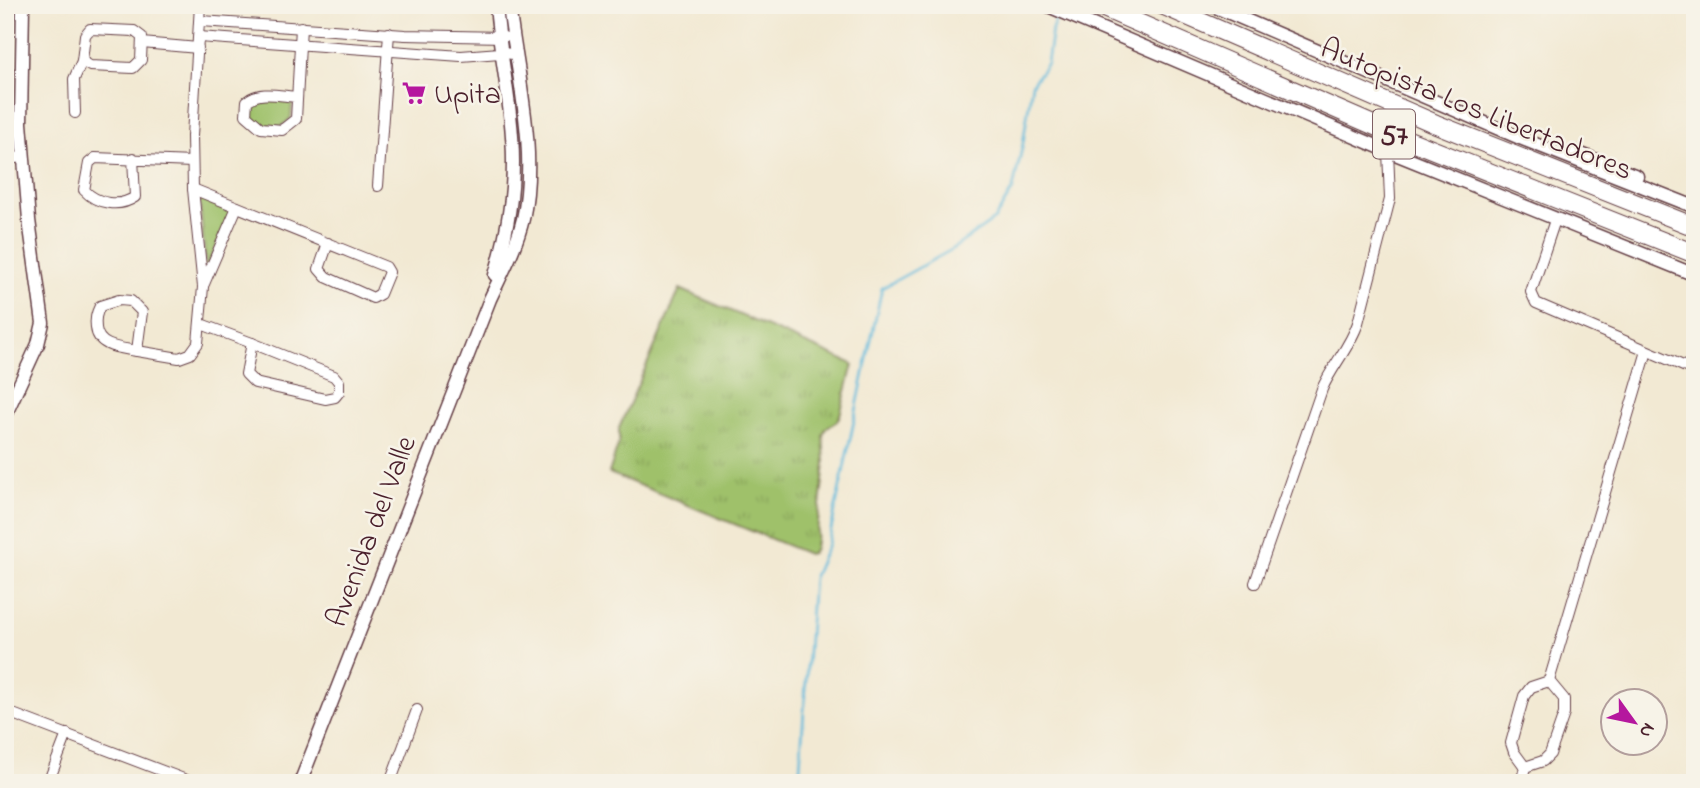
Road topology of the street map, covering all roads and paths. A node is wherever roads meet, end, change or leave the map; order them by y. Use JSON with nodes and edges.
{"nodes":[{"id":1,"x":23,"y":5,"type":"edge"},
{"id":2,"x":200,"y":5,"type":"edge"},
{"id":3,"x":496,"y":5,"type":"edge"},
{"id":4,"x":509,"y":5,"type":"edge"},
{"id":5,"x":1046,"y":5,"type":"edge"},
{"id":6,"x":1097,"y":5,"type":"edge"},
{"id":7,"x":1162,"y":5,"type":"edge"},
{"id":8,"x":1211,"y":5,"type":"edge"},
{"id":9,"x":201,"y":21,"type":"junction"},
{"id":10,"x":301,"y":27,"type":"junction"},
{"id":11,"x":389,"y":33,"type":"junction"},
{"id":12,"x":513,"y":37,"type":"junction"},
{"id":13,"x":498,"y":38,"type":"junction"},
{"id":14,"x":142,"y":43,"type":"junction"},
{"id":15,"x":198,"y":43,"type":"junction"},
{"id":16,"x":300,"y":44,"type":"junction"},
{"id":17,"x":388,"y":50,"type":"junction"},
{"id":18,"x":500,"y":53,"type":"junction"},
{"id":19,"x":515,"y":54,"type":"junction"},
{"id":20,"x":82,"y":61,"type":"junction"},
{"id":21,"x":297,"y":97,"type":"junction"},
{"id":22,"x":75,"y":113,"type":"dead end"},
{"id":23,"x":1480,"y":120,"type":"junction"},
{"id":24,"x":1388,"y":151,"type":"junction"},
{"id":25,"x":24,"y":157,"type":"junction"},
{"id":26,"x":133,"y":158,"type":"junction"},
{"id":27,"x":5,"y":159,"type":"edge"},
{"id":28,"x":192,"y":162,"type":"junction"},
{"id":29,"x":378,"y":186,"type":"dead end"},
{"id":30,"x":193,"y":189,"type":"junction"},
{"id":31,"x":1695,"y":199,"type":"edge"},
{"id":32,"x":237,"y":207,"type":"junction"},
{"id":33,"x":1695,"y":207,"type":"edge"},
{"id":34,"x":1555,"y":220,"type":"junction"},
{"id":35,"x":1695,"y":227,"type":"edge"},
{"id":36,"x":328,"y":243,"type":"junction"},
{"id":37,"x":1695,"y":254,"type":"edge"},
{"id":38,"x":1695,"y":275,"type":"edge"},
{"id":39,"x":203,"y":287,"type":"junction"},
{"id":40,"x":490,"y":299,"type":"junction"},
{"id":41,"x":201,"y":324,"type":"junction"},
{"id":42,"x":252,"y":343,"type":"junction"},
{"id":43,"x":137,"y":351,"type":"junction"},
{"id":44,"x":1647,"y":351,"type":"junction"},
{"id":45,"x":1695,"y":371,"type":"edge"},
{"id":46,"x":5,"y":416,"type":"edge"},
{"id":47,"x":1255,"y":583,"type":"dead end"},
{"id":48,"x":1549,"y":681,"type":"junction"},
{"id":49,"x":417,"y":710,"type":"dead end"},
{"id":50,"x":5,"y":711,"type":"edge"},
{"id":51,"x":66,"y":734,"type":"junction"},
{"id":52,"x":1525,"y":767,"type":"junction"},
{"id":53,"x":167,"y":778,"type":"edge"},
{"id":54,"x":48,"y":783,"type":"edge"},
{"id":55,"x":194,"y":783,"type":"edge"},
{"id":56,"x":300,"y":783,"type":"edge"},
{"id":57,"x":390,"y":783,"type":"edge"},
{"id":58,"x":1521,"y":783,"type":"edge"}],
"edges":[{"from":1,"to":25,"type":"street"},
{"from":2,"to":9,"type":"street"},
{"from":3,"to":13,"type":"street","name":"Avenida del Valle"},
{"from":4,"to":12,"type":"street","name":"Avenida del Valle"},
{"from":5,"to":24,"type":"street"},
{"from":6,"to":37,"type":"highway","name":"Autopista Los Libertadores","number":"57"},
{"from":7,"to":35,"type":"highway","name":"Autopista Los Libertadores","number":"57"},
{"from":8,"to":23,"type":"street"},
{"from":9,"to":10,"type":"street"},
{"from":9,"to":15,"type":"street"},
{"from":10,"to":11,"type":"street"},
{"from":10,"to":16,"type":"street"},
{"from":11,"to":13,"type":"street"},
{"from":11,"to":17,"type":"street"},
{"from":12,"to":13,"type":"street"},
{"from":12,"to":19,"type":"street","name":"Avenida del Valle"},
{"from":13,"to":18,"type":"street","name":"Avenida del Valle"},
{"from":14,"to":15,"type":"street"},
{"from":14,"to":20,"type":"street"},
{"from":14,"to":20,"type":"street"},
{"from":15,"to":16,"type":"street"},
{"from":15,"to":28,"type":"street"},
{"from":16,"to":17,"type":"street"},
{"from":16,"to":21,"type":"street"},
{"from":17,"to":18,"type":"street"},
{"from":17,"to":29,"type":"street"},
{"from":18,"to":19,"type":"street"},
{"from":18,"to":40,"type":"street","name":"Avenida del Valle"},
{"from":19,"to":40,"type":"street","name":"Avenida del Valle"},
{"from":20,"to":22,"type":"street"},
{"from":21,"to":21,"type":"street"},
{"from":23,"to":31,"type":"street"},
{"from":23,"to":33,"type":"street"},
{"from":24,"to":34,"type":"street"},
{"from":24,"to":47,"type":"street"},
{"from":25,"to":27,"type":"street"},
{"from":25,"to":46,"type":"street"},
{"from":26,"to":26,"type":"street"},
{"from":26,"to":28,"type":"street"},
{"from":28,"to":30,"type":"street"},
{"from":30,"to":32,"type":"street"},
{"from":30,"to":39,"type":"street"},
{"from":32,"to":36,"type":"street"},
{"from":32,"to":39,"type":"street"},
{"from":34,"to":38,"type":"street"},
{"from":34,"to":44,"type":"street"},
{"from":36,"to":36,"type":"street"},
{"from":39,"to":41,"type":"street"},
{"from":40,"to":56,"type":"street","name":"Avenida del Valle"},
{"from":41,"to":42,"type":"street"},
{"from":41,"to":43,"type":"street"},
{"from":42,"to":42,"type":"street"},
{"from":43,"to":43,"type":"street"},
{"from":44,"to":45,"type":"street"},
{"from":44,"to":48,"type":"street"},
{"from":48,"to":52,"type":"street"},
{"from":48,"to":52,"type":"street"},
{"from":49,"to":57,"type":"street"},
{"from":50,"to":51,"type":"street"},
{"from":51,"to":53,"type":"street"},
{"from":51,"to":54,"type":"street"},
{"from":52,"to":58,"type":"street"},
{"from":53,"to":55,"type":"street"}]}
